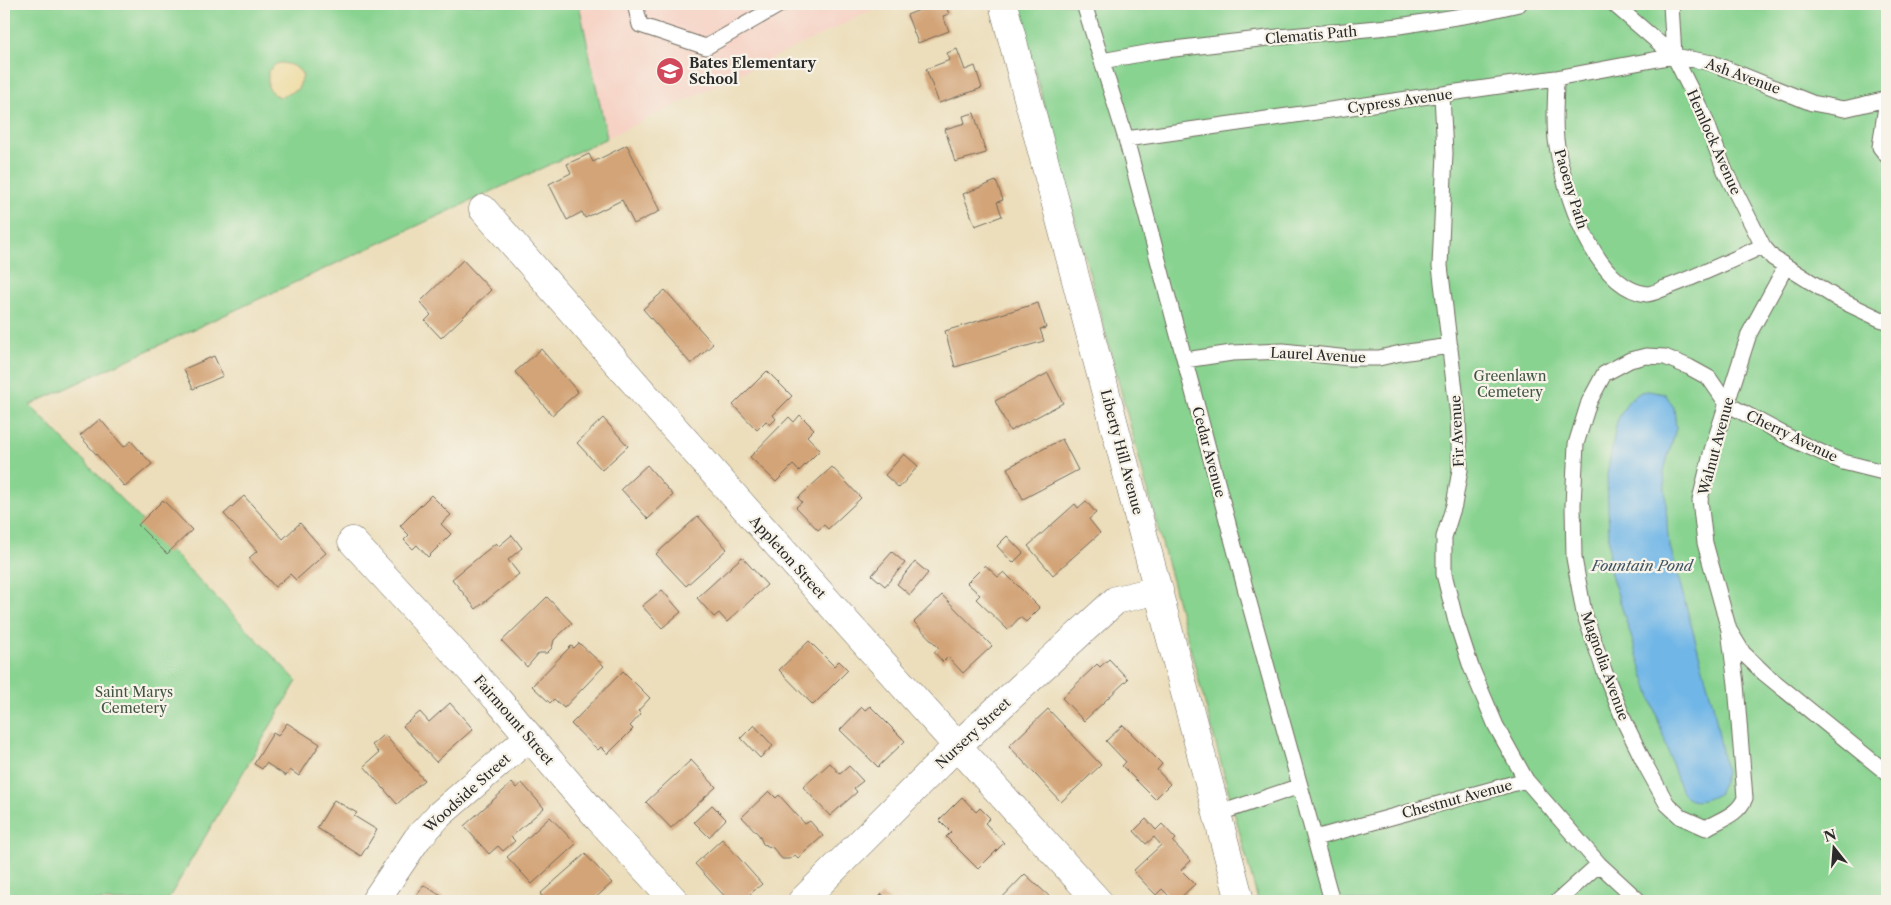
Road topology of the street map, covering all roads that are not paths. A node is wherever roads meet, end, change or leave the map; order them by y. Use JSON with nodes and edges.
{"nodes":[{"id":1,"x":635,"y":4,"type":"edge"},
{"id":2,"x":781,"y":4,"type":"edge"},
{"id":3,"x":1004,"y":4,"type":"edge"},
{"id":4,"x":1084,"y":4,"type":"edge"},
{"id":5,"x":1519,"y":4,"type":"edge"},
{"id":6,"x":1614,"y":4,"type":"edge"},
{"id":7,"x":1671,"y":4,"type":"edge"},
{"id":8,"x":1674,"y":56,"type":"junction"},
{"id":9,"x":1102,"y":61,"type":"junction"},
{"id":10,"x":1556,"y":78,"type":"junction"},
{"id":11,"x":1442,"y":95,"type":"junction"},
{"id":12,"x":1887,"y":99,"type":"edge"},
{"id":13,"x":1126,"y":139,"type":"junction"},
{"id":14,"x":1887,"y":156,"type":"edge"},
{"id":15,"x":483,"y":209,"type":"dead end"},
{"id":16,"x":1763,"y":246,"type":"junction"},
{"id":17,"x":1786,"y":266,"type":"junction"},
{"id":18,"x":1887,"y":321,"type":"edge"},
{"id":19,"x":1450,"y":346,"type":"junction"},
{"id":20,"x":1185,"y":360,"type":"junction"},
{"id":21,"x":1727,"y":404,"type":"junction"},
{"id":22,"x":1887,"y":473,"type":"edge"},
{"id":23,"x":352,"y":541,"type":"dead end"},
{"id":24,"x":1159,"y":590,"type":"junction"},
{"id":25,"x":1729,"y":630,"type":"junction"},
{"id":26,"x":529,"y":737,"type":"junction"},
{"id":27,"x":957,"y":746,"type":"junction"},
{"id":28,"x":1887,"y":773,"type":"edge"},
{"id":29,"x":1526,"y":780,"type":"junction"},
{"id":30,"x":1300,"y":786,"type":"junction"},
{"id":31,"x":1217,"y":814,"type":"junction"},
{"id":32,"x":1314,"y":838,"type":"junction"},
{"id":33,"x":1599,"y":864,"type":"junction"},
{"id":34,"x":375,"y":901,"type":"edge"},
{"id":35,"x":675,"y":901,"type":"edge"},
{"id":36,"x":802,"y":901,"type":"edge"},
{"id":37,"x":1098,"y":901,"type":"edge"},
{"id":38,"x":1240,"y":901,"type":"edge"},
{"id":39,"x":1332,"y":901,"type":"edge"},
{"id":40,"x":1558,"y":901,"type":"edge"},
{"id":41,"x":1639,"y":901,"type":"edge"}],
"edges":[{"from":1,"to":2,"type":"lane"},
{"from":3,"to":24,"type":"street","name":"Liberty Hill Avenue"},
{"from":4,"to":9,"type":"lane","name":"Cedar Avenue"},
{"from":5,"to":9,"type":"lane","name":"Clematis Path"},
{"from":6,"to":8,"type":"lane"},
{"from":7,"to":8,"type":"lane","name":"Hemlock Avenue"},
{"from":8,"to":10,"type":"lane","name":"Cypress Avenue"},
{"from":8,"to":12,"type":"lane","name":"Ash Avenue"},
{"from":8,"to":16,"type":"lane","name":"Hemlock Avenue"},
{"from":9,"to":13,"type":"lane","name":"Cedar Avenue"},
{"from":10,"to":11,"type":"lane","name":"Cypress Avenue"},
{"from":10,"to":16,"type":"lane","name":"Paoeny Path"},
{"from":11,"to":13,"type":"lane","name":"Cypress Avenue"},
{"from":11,"to":19,"type":"lane","name":"Fir Avenue"},
{"from":12,"to":14,"type":"lane"},
{"from":13,"to":20,"type":"lane","name":"Cedar Avenue"},
{"from":15,"to":27,"type":"street","name":"Appleton Street"},
{"from":16,"to":17,"type":"lane","name":"Hemlock Avenue"},
{"from":17,"to":18,"type":"lane","name":"Hemlock Avenue"},
{"from":17,"to":21,"type":"lane","name":"Walnut Avenue"},
{"from":19,"to":20,"type":"lane","name":"Laurel Avenue"},
{"from":19,"to":29,"type":"lane","name":"Fir Avenue"},
{"from":20,"to":30,"type":"lane","name":"Cedar Avenue"},
{"from":21,"to":22,"type":"lane","name":"Cherry Avenue"},
{"from":21,"to":25,"type":"lane","name":"Walnut Avenue"},
{"from":21,"to":25,"type":"lane","name":"Magnolia Avenue"},
{"from":23,"to":26,"type":"street","name":"Fairmount Street"},
{"from":24,"to":27,"type":"street","name":"Nursery Street"},
{"from":24,"to":31,"type":"street","name":"Liberty Hill Avenue"},
{"from":25,"to":28,"type":"lane","name":"Walnut Avenue"},
{"from":26,"to":34,"type":"street","name":"Woodside Street"},
{"from":26,"to":35,"type":"street","name":"Fairmount Street"},
{"from":27,"to":36,"type":"street","name":"Nursery Street"},
{"from":27,"to":37,"type":"street","name":"Appleton Street"},
{"from":29,"to":32,"type":"lane","name":"Chestnut Avenue"},
{"from":29,"to":33,"type":"lane","name":"Chestnut Avenue"},
{"from":30,"to":31,"type":"lane"},
{"from":30,"to":32,"type":"lane","name":"Cedar Avenue"},
{"from":31,"to":38,"type":"street","name":"Liberty Hill Avenue"},
{"from":32,"to":39,"type":"lane","name":"Cedar Avenue"},
{"from":33,"to":40,"type":"lane"},
{"from":33,"to":41,"type":"lane","name":"Chestnut Avenue"}]}
